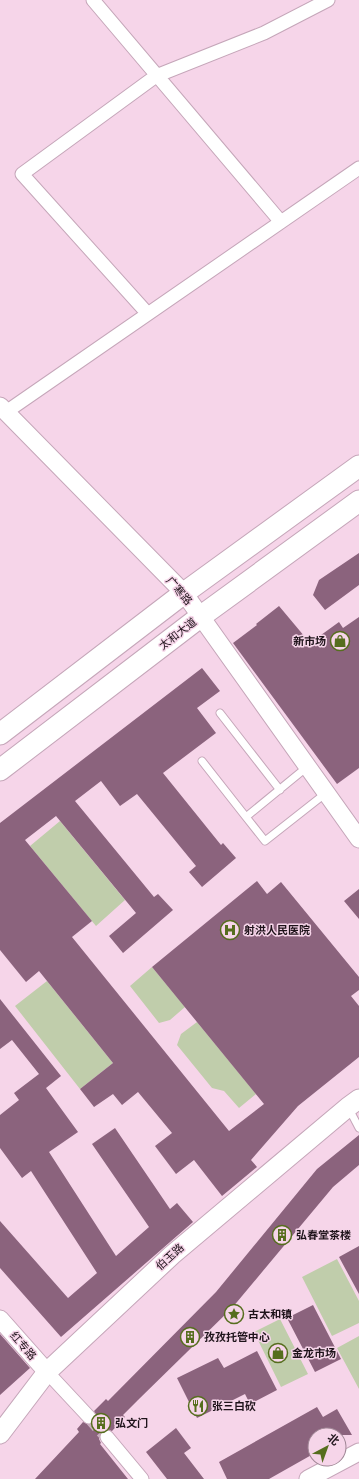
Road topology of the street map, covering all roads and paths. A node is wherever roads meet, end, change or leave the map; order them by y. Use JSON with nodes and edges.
{"nodes":[{"id":1,"x":93,"y":0,"type":"edge"},
{"id":2,"x":328,"y":0,"type":"edge"},
{"id":3,"x":156,"y":76,"type":"junction"},
{"id":4,"x":359,"y":168,"type":"edge"},
{"id":5,"x":281,"y":222,"type":"junction"},
{"id":6,"x":148,"y":314,"type":"junction"},
{"id":7,"x":3,"y":409,"type":"edge"},
{"id":8,"x":359,"y":466,"type":"edge"},
{"id":9,"x":359,"y":501,"type":"edge"},
{"id":10,"x":184,"y":593,"type":"junction"},
{"id":11,"x":200,"y":617,"type":"junction"},
{"id":12,"x":220,"y":713,"type":"dead end"},
{"id":13,"x":0,"y":734,"type":"edge"},
{"id":14,"x":202,"y":761,"type":"dead end"},
{"id":15,"x":308,"y":767,"type":"junction"},
{"id":16,"x":0,"y":770,"type":"edge"},
{"id":17,"x":280,"y":790,"type":"junction"},
{"id":18,"x":326,"y":793,"type":"junction"},
{"id":19,"x":246,"y":817,"type":"junction"},
{"id":20,"x":359,"y":839,"type":"edge"},
{"id":21,"x":354,"y":1103,"type":"edge"},
{"id":22,"x":359,"y":1128,"type":"edge"},
{"id":23,"x":0,"y":1319,"type":"edge"},
{"id":24,"x":47,"y":1372,"type":"junction"},
{"id":25,"x":88,"y":1417,"type":"tunnel mouth"},
{"id":26,"x":0,"y":1434,"type":"edge"},
{"id":27,"x":107,"y":1437,"type":"tunnel mouth"},
{"id":28,"x":359,"y":1452,"type":"edge"},
{"id":29,"x":142,"y":1479,"type":"edge"},
{"id":30,"x":308,"y":1479,"type":"edge"}],
"edges":[{"from":1,"to":3,"type":"street"},
{"from":2,"to":3,"type":"street"},
{"from":3,"to":5,"type":"street"},
{"from":3,"to":6,"type":"street"},
{"from":4,"to":5,"type":"street"},
{"from":5,"to":6,"type":"street"},
{"from":6,"to":7,"type":"street"},
{"from":7,"to":10,"type":"street","name":"广寒路"},
{"from":8,"to":10,"type":"main road"},
{"from":9,"to":11,"type":"main road","name":"太和大道"},
{"from":10,"to":11,"type":"street","name":"广寒路"},
{"from":10,"to":13,"type":"main road"},
{"from":11,"to":15,"type":"street","name":"广寒路"},
{"from":11,"to":16,"type":"main road","name":"太和大道"},
{"from":12,"to":17,"type":"lane"},
{"from":14,"to":19,"type":"lane"},
{"from":15,"to":17,"type":"lane"},
{"from":15,"to":18,"type":"street","name":"广寒路"},
{"from":17,"to":19,"type":"lane"},
{"from":18,"to":19,"type":"lane"},
{"from":18,"to":20,"type":"street","name":"广寒路"},
{"from":21,"to":22,"type":"lane"},
{"from":21,"to":24,"type":"main road","name":"伯玉路"},
{"from":23,"to":24,"type":"street","name":"红专路"},
{"from":24,"to":25,"type":"street"},
{"from":24,"to":26,"type":"main road","name":"伯玉路"},
{"from":27,"to":29,"type":"street"},
{"from":28,"to":30,"type":"street"}]}
